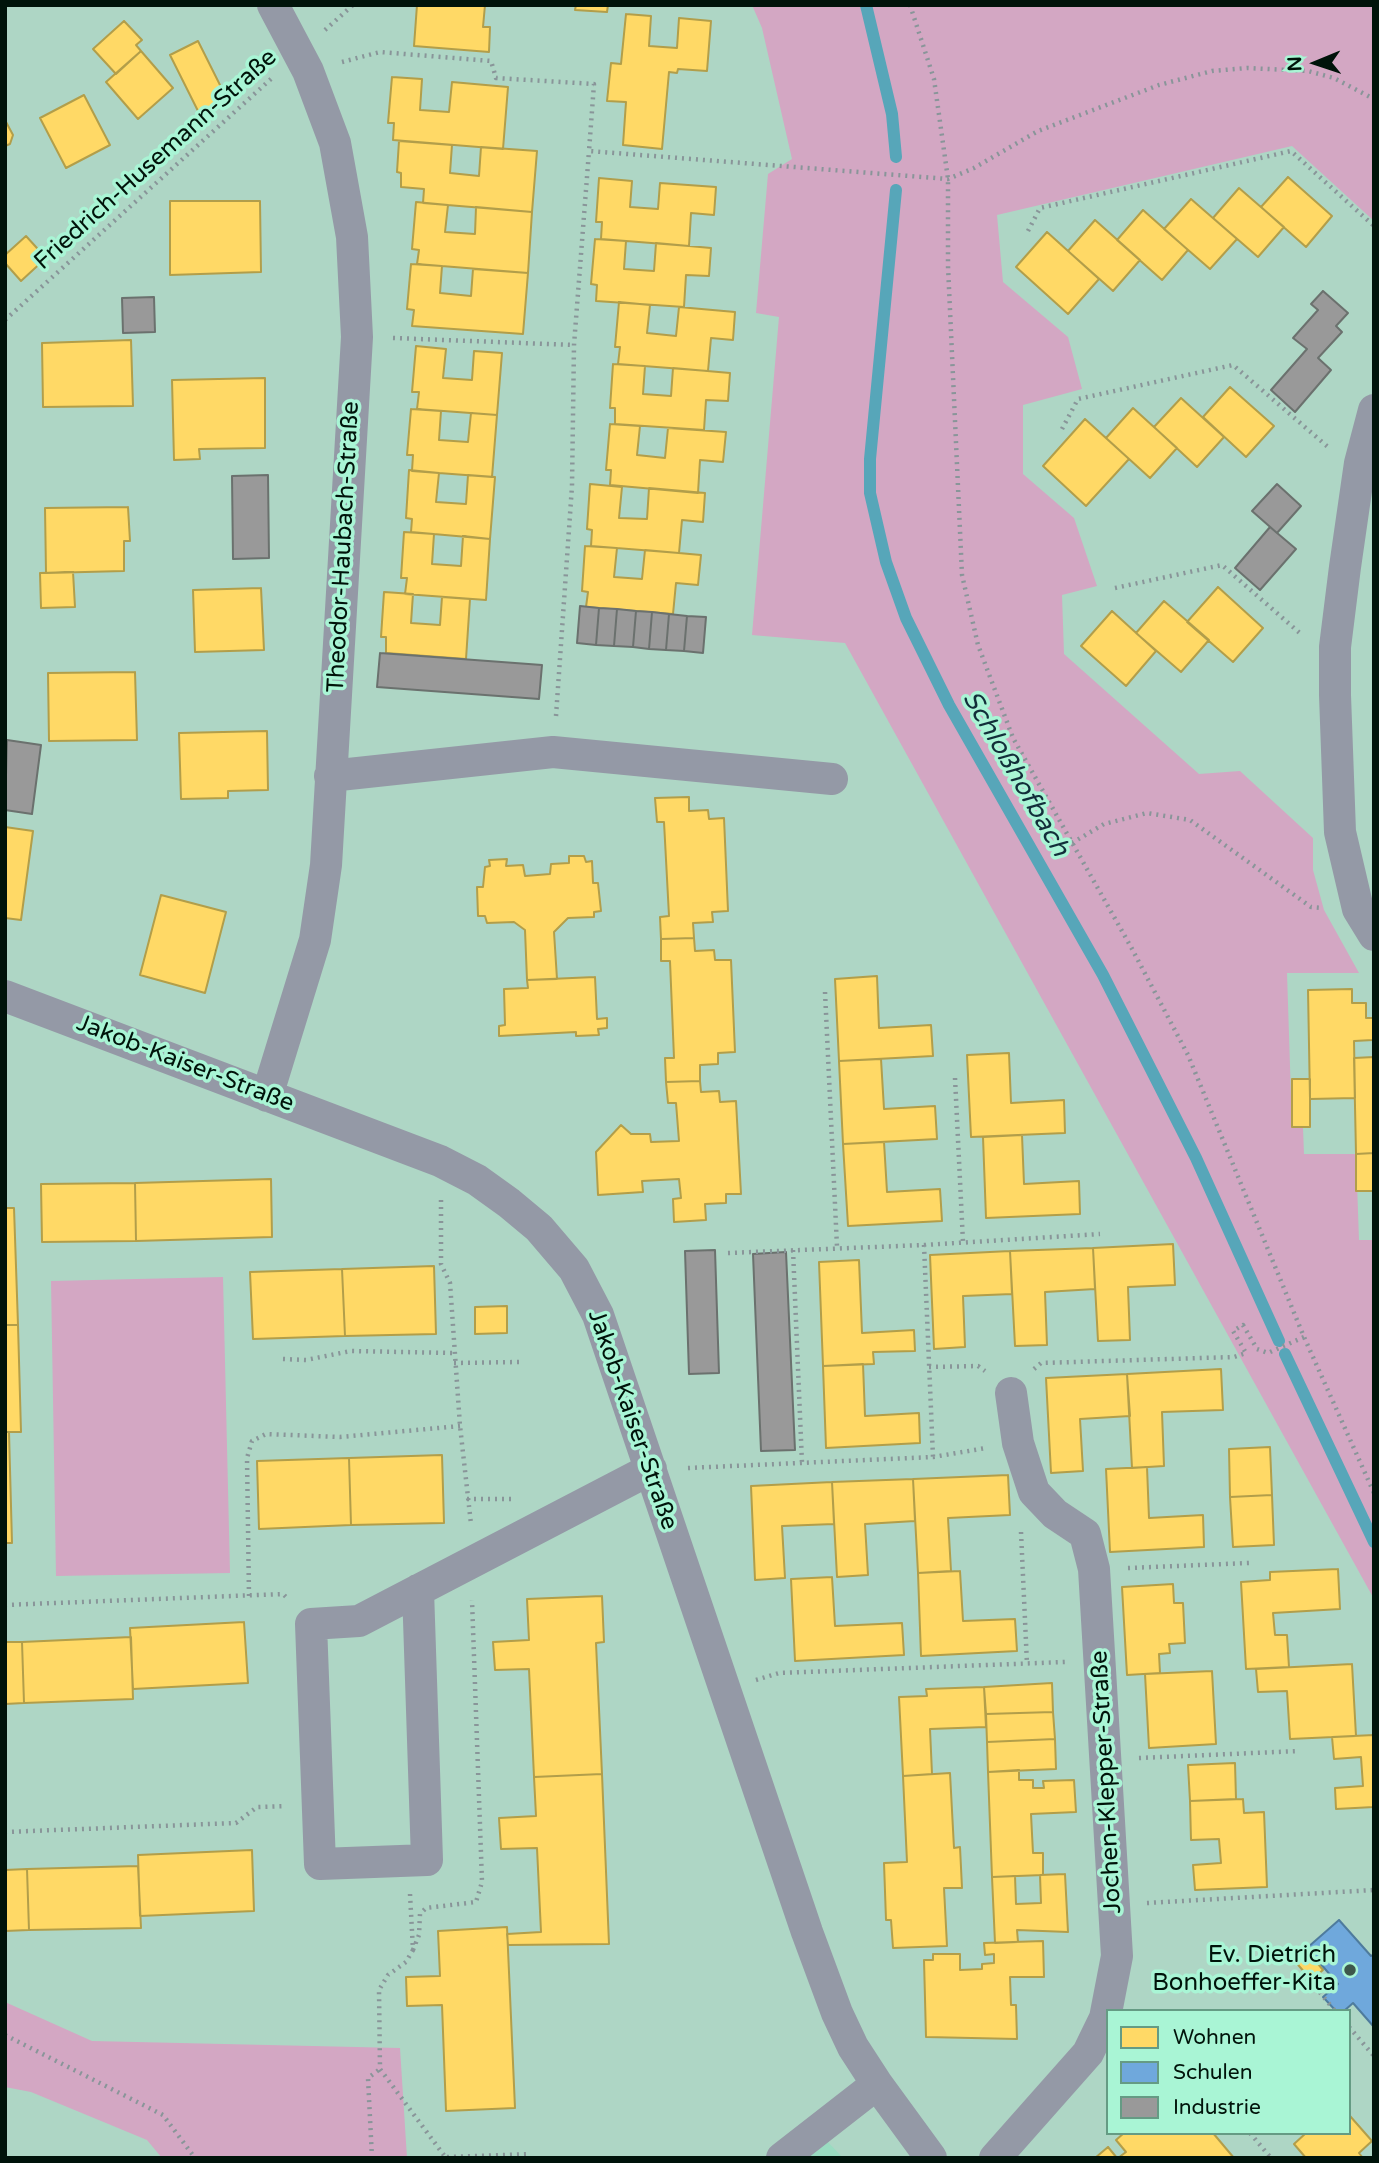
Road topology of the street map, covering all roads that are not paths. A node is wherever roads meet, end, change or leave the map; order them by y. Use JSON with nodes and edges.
{"nodes":[{"id":1,"x":273,"y":5,"type":"edge"},
{"id":2,"x":1374,"y":410,"type":"edge"},
{"id":3,"x":330,"y":776,"type":"junction"},
{"id":4,"x":832,"y":779,"type":"dead end"},
{"id":5,"x":1366,"y":922,"type":"edge"},
{"id":6,"x":5,"y":996,"type":"edge"},
{"id":7,"x":267,"y":1096,"type":"junction"},
{"id":8,"x":1011,"y":1393,"type":"road end"},
{"id":9,"x":651,"y":1469,"type":"junction"},
{"id":10,"x":418,"y":1590,"type":"junction"},
{"id":11,"x":1107,"y":2009,"type":"edge"},
{"id":12,"x":1106,"y":2013,"type":"edge"},
{"id":13,"x":877,"y":2084,"type":"junction"},
{"id":14,"x":782,"y":2158,"type":"edge"},
{"id":15,"x":931,"y":2158,"type":"edge"},
{"id":16,"x":995,"y":2158,"type":"edge"}],
"edges":[{"from":1,"to":3,"type":"street","name":"Theodor-Haubach-Straße"},
{"from":2,"to":5,"type":"street"},
{"from":3,"to":4,"type":"street"},
{"from":3,"to":7,"type":"street","name":"Theodor-Haubach-Straße"},
{"from":6,"to":7,"type":"street","name":"Jakob-Kaiser-Straße"},
{"from":7,"to":9,"type":"street","name":"Jakob-Kaiser-Straße"},
{"from":8,"to":11,"type":"street","name":"Jochen-Klepper-Straße"},
{"from":9,"to":10,"type":"street"},
{"from":9,"to":13,"type":"street","name":"Jakob-Kaiser-Straße"},
{"from":10,"to":10,"type":"street"},
{"from":12,"to":16,"type":"street","name":"Jochen-Klepper-Straße"},
{"from":13,"to":14,"type":"street"},
{"from":13,"to":15,"type":"street","name":"Jakob-Kaiser-Straße"}]}
